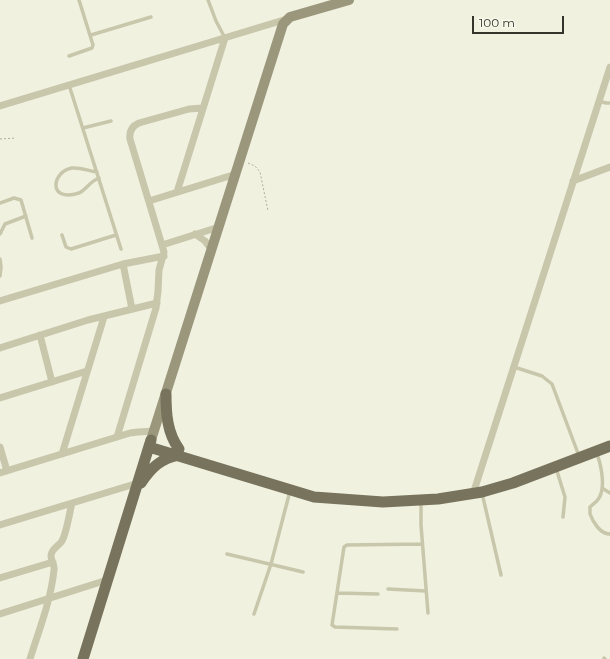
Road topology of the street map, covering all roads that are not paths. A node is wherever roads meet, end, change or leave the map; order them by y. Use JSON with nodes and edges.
{"nodes":[{"id":1,"x":79,"y":0,"type":"edge"},
{"id":2,"x":208,"y":0,"type":"edge"},
{"id":3,"x":349,"y":0,"type":"edge"},
{"id":4,"x":150,"y":17,"type":"dead end"},
{"id":5,"x":288,"y":19,"type":"junction"},
{"id":6,"x":90,"y":35,"type":"junction"},
{"id":7,"x":225,"y":38,"type":"junction"},
{"id":8,"x":68,"y":56,"type":"dead end"},
{"id":9,"x":610,"y":67,"type":"edge"},
{"id":10,"x":70,"y":85,"type":"junction"},
{"id":11,"x":599,"y":101,"type":"junction"},
{"id":12,"x":610,"y":103,"type":"edge"},
{"id":13,"x":0,"y":106,"type":"edge"},
{"id":14,"x":203,"y":108,"type":"junction"},
{"id":15,"x":111,"y":120,"type":"dead end"},
{"id":16,"x":83,"y":128,"type":"junction"},
{"id":17,"x":610,"y":167,"type":"edge"},
{"id":18,"x":97,"y":172,"type":"junction"},
{"id":19,"x":236,"y":174,"type":"junction"},
{"id":20,"x":98,"y":178,"type":"junction"},
{"id":21,"x":573,"y":181,"type":"junction"},
{"id":22,"x":177,"y":192,"type":"junction"},
{"id":23,"x":149,"y":201,"type":"junction"},
{"id":24,"x":0,"y":203,"type":"edge"},
{"id":25,"x":26,"y":216,"type":"junction"},
{"id":26,"x":219,"y":227,"type":"junction"},
{"id":27,"x":0,"y":234,"type":"edge"},
{"id":28,"x":195,"y":234,"type":"junction"},
{"id":29,"x":62,"y":235,"type":"dead end"},
{"id":30,"x":116,"y":235,"type":"junction"},
{"id":31,"x":32,"y":238,"type":"dead end"},
{"id":32,"x":162,"y":245,"type":"junction"},
{"id":33,"x":121,"y":249,"type":"dead end"},
{"id":34,"x":212,"y":250,"type":"junction"},
{"id":35,"x":164,"y":256,"type":"junction"},
{"id":36,"x":0,"y":259,"type":"edge"},
{"id":37,"x":122,"y":264,"type":"junction"},
{"id":38,"x":0,"y":276,"type":"edge"},
{"id":39,"x":0,"y":301,"type":"edge"},
{"id":40,"x":157,"y":303,"type":"junction"},
{"id":41,"x":132,"y":309,"type":"junction"},
{"id":42,"x":104,"y":317,"type":"junction"},
{"id":43,"x":40,"y":335,"type":"junction"},
{"id":44,"x":0,"y":348,"type":"edge"},
{"id":45,"x":514,"y":367,"type":"junction"},
{"id":46,"x":87,"y":371,"type":"junction"},
{"id":47,"x":52,"y":382,"type":"junction"},
{"id":48,"x":166,"y":394,"type":"junction"},
{"id":49,"x":0,"y":398,"type":"edge"},
{"id":50,"x":117,"y":437,"type":"junction"},
{"id":51,"x":151,"y":439,"type":"junction"},
{"id":52,"x":610,"y":446,"type":"edge"},
{"id":53,"x":0,"y":447,"type":"edge"},
{"id":54,"x":595,"y":451,"type":"junction"},
{"id":55,"x":179,"y":452,"type":"junction"},
{"id":56,"x":62,"y":454,"type":"junction"},
{"id":57,"x":580,"y":457,"type":"junction"},
{"id":58,"x":556,"y":466,"type":"junction"},
{"id":59,"x":4,"y":472,"type":"edge"},
{"id":60,"x":136,"y":487,"type":"junction"},
{"id":61,"x":602,"y":488,"type":"junction"},
{"id":62,"x":290,"y":490,"type":"junction"},
{"id":63,"x":478,"y":493,"type":"junction"},
{"id":64,"x":610,"y":494,"type":"edge"},
{"id":65,"x":339,"y":499,"type":"junction"},
{"id":66,"x":421,"y":501,"type":"junction"},
{"id":67,"x":72,"y":503,"type":"junction"},
{"id":68,"x":564,"y":517,"type":"dead end"},
{"id":69,"x":0,"y":525,"type":"edge"},
{"id":70,"x":610,"y":534,"type":"edge"},
{"id":71,"x":422,"y":544,"type":"junction"},
{"id":72,"x":227,"y":554,"type":"dead end"},
{"id":73,"x":53,"y":562,"type":"junction"},
{"id":74,"x":271,"y":564,"type":"junction"},
{"id":75,"x":303,"y":572,"type":"dead end"},
{"id":76,"x":501,"y":575,"type":"dead end"},
{"id":77,"x":0,"y":578,"type":"edge"},
{"id":78,"x":107,"y":580,"type":"junction"},
{"id":79,"x":388,"y":589,"type":"dead end"},
{"id":80,"x":426,"y":590,"type":"junction"},
{"id":81,"x":337,"y":593,"type":"junction"},
{"id":82,"x":378,"y":594,"type":"dead end"},
{"id":83,"x":48,"y":599,"type":"junction"},
{"id":84,"x":428,"y":613,"type":"dead end"},
{"id":85,"x":0,"y":614,"type":"edge"},
{"id":86,"x":254,"y":614,"type":"dead end"},
{"id":87,"x":396,"y":629,"type":"dead end"},
{"id":88,"x":30,"y":659,"type":"edge"},
{"id":89,"x":83,"y":659,"type":"edge"}],
"edges":[{"from":1,"to":6,"type":"lane"},
{"from":2,"to":7,"type":"lane"},
{"from":3,"to":5,"type":"main road"},
{"from":4,"to":6,"type":"lane"},
{"from":5,"to":7,"type":"street"},
{"from":5,"to":19,"type":"main road"},
{"from":6,"to":8,"type":"lane"},
{"from":7,"to":10,"type":"street"},
{"from":7,"to":14,"type":"street"},
{"from":9,"to":11,"type":"street"},
{"from":10,"to":13,"type":"street"},
{"from":10,"to":16,"type":"lane"},
{"from":11,"to":12,"type":"lane"},
{"from":11,"to":21,"type":"street"},
{"from":14,"to":22,"type":"street"},
{"from":14,"to":23,"type":"street"},
{"from":15,"to":16,"type":"lane"},
{"from":16,"to":18,"type":"lane"},
{"from":17,"to":21,"type":"street"},
{"from":18,"to":20,"type":"lane"},
{"from":18,"to":20,"type":"lane"},
{"from":19,"to":22,"type":"street"},
{"from":19,"to":26,"type":"main road"},
{"from":20,"to":30,"type":"lane"},
{"from":21,"to":45,"type":"street"},
{"from":22,"to":23,"type":"street"},
{"from":23,"to":32,"type":"street"},
{"from":24,"to":25,"type":"lane"},
{"from":25,"to":27,"type":"lane"},
{"from":25,"to":31,"type":"lane"},
{"from":26,"to":28,"type":"street"},
{"from":26,"to":34,"type":"main road"},
{"from":28,"to":32,"type":"street"},
{"from":28,"to":34,"type":"street"},
{"from":29,"to":30,"type":"lane"},
{"from":30,"to":33,"type":"lane"},
{"from":32,"to":35,"type":"street"},
{"from":34,"to":48,"type":"main road"},
{"from":35,"to":37,"type":"street"},
{"from":35,"to":40,"type":"street"},
{"from":36,"to":38,"type":"lane"},
{"from":37,"to":39,"type":"street"},
{"from":37,"to":41,"type":"street"},
{"from":40,"to":41,"type":"street"},
{"from":40,"to":50,"type":"street"},
{"from":41,"to":42,"type":"street"},
{"from":42,"to":43,"type":"street"},
{"from":42,"to":46,"type":"street"},
{"from":43,"to":44,"type":"street"},
{"from":43,"to":47,"type":"street"},
{"from":45,"to":57,"type":"lane"},
{"from":45,"to":63,"type":"street"},
{"from":46,"to":47,"type":"street"},
{"from":46,"to":56,"type":"street"},
{"from":47,"to":49,"type":"street"},
{"from":48,"to":51,"type":"main road"},
{"from":48,"to":55,"type":"main road"},
{"from":50,"to":51,"type":"street"},
{"from":50,"to":56,"type":"street"},
{"from":51,"to":55,"type":"main road"},
{"from":51,"to":60,"type":"main road"},
{"from":52,"to":54,"type":"main road"},
{"from":53,"to":59,"type":"street"},
{"from":54,"to":57,"type":"main road"},
{"from":54,"to":61,"type":"lane"},
{"from":55,"to":60,"type":"main road"},
{"from":55,"to":62,"type":"main road"},
{"from":55,"to":65,"type":"main road"},
{"from":56,"to":59,"type":"street"},
{"from":57,"to":58,"type":"main road"},
{"from":58,"to":63,"type":"main road"},
{"from":58,"to":68,"type":"lane"},
{"from":60,"to":67,"type":"street"},
{"from":60,"to":78,"type":"main road"},
{"from":61,"to":64,"type":"lane"},
{"from":61,"to":70,"type":"lane"},
{"from":62,"to":65,"type":"main road"},
{"from":62,"to":74,"type":"lane"},
{"from":63,"to":66,"type":"main road"},
{"from":63,"to":76,"type":"lane"},
{"from":65,"to":66,"type":"main road"},
{"from":66,"to":71,"type":"lane"},
{"from":67,"to":69,"type":"street"},
{"from":67,"to":73,"type":"street"},
{"from":71,"to":80,"type":"lane"},
{"from":71,"to":81,"type":"lane"},
{"from":72,"to":74,"type":"lane"},
{"from":73,"to":77,"type":"street"},
{"from":73,"to":83,"type":"street"},
{"from":74,"to":75,"type":"lane"},
{"from":74,"to":86,"type":"lane"},
{"from":78,"to":83,"type":"street"},
{"from":78,"to":89,"type":"main road"},
{"from":79,"to":80,"type":"lane"},
{"from":80,"to":84,"type":"lane"},
{"from":81,"to":82,"type":"lane"},
{"from":81,"to":87,"type":"lane"},
{"from":83,"to":85,"type":"street"},
{"from":83,"to":88,"type":"street"}]}
